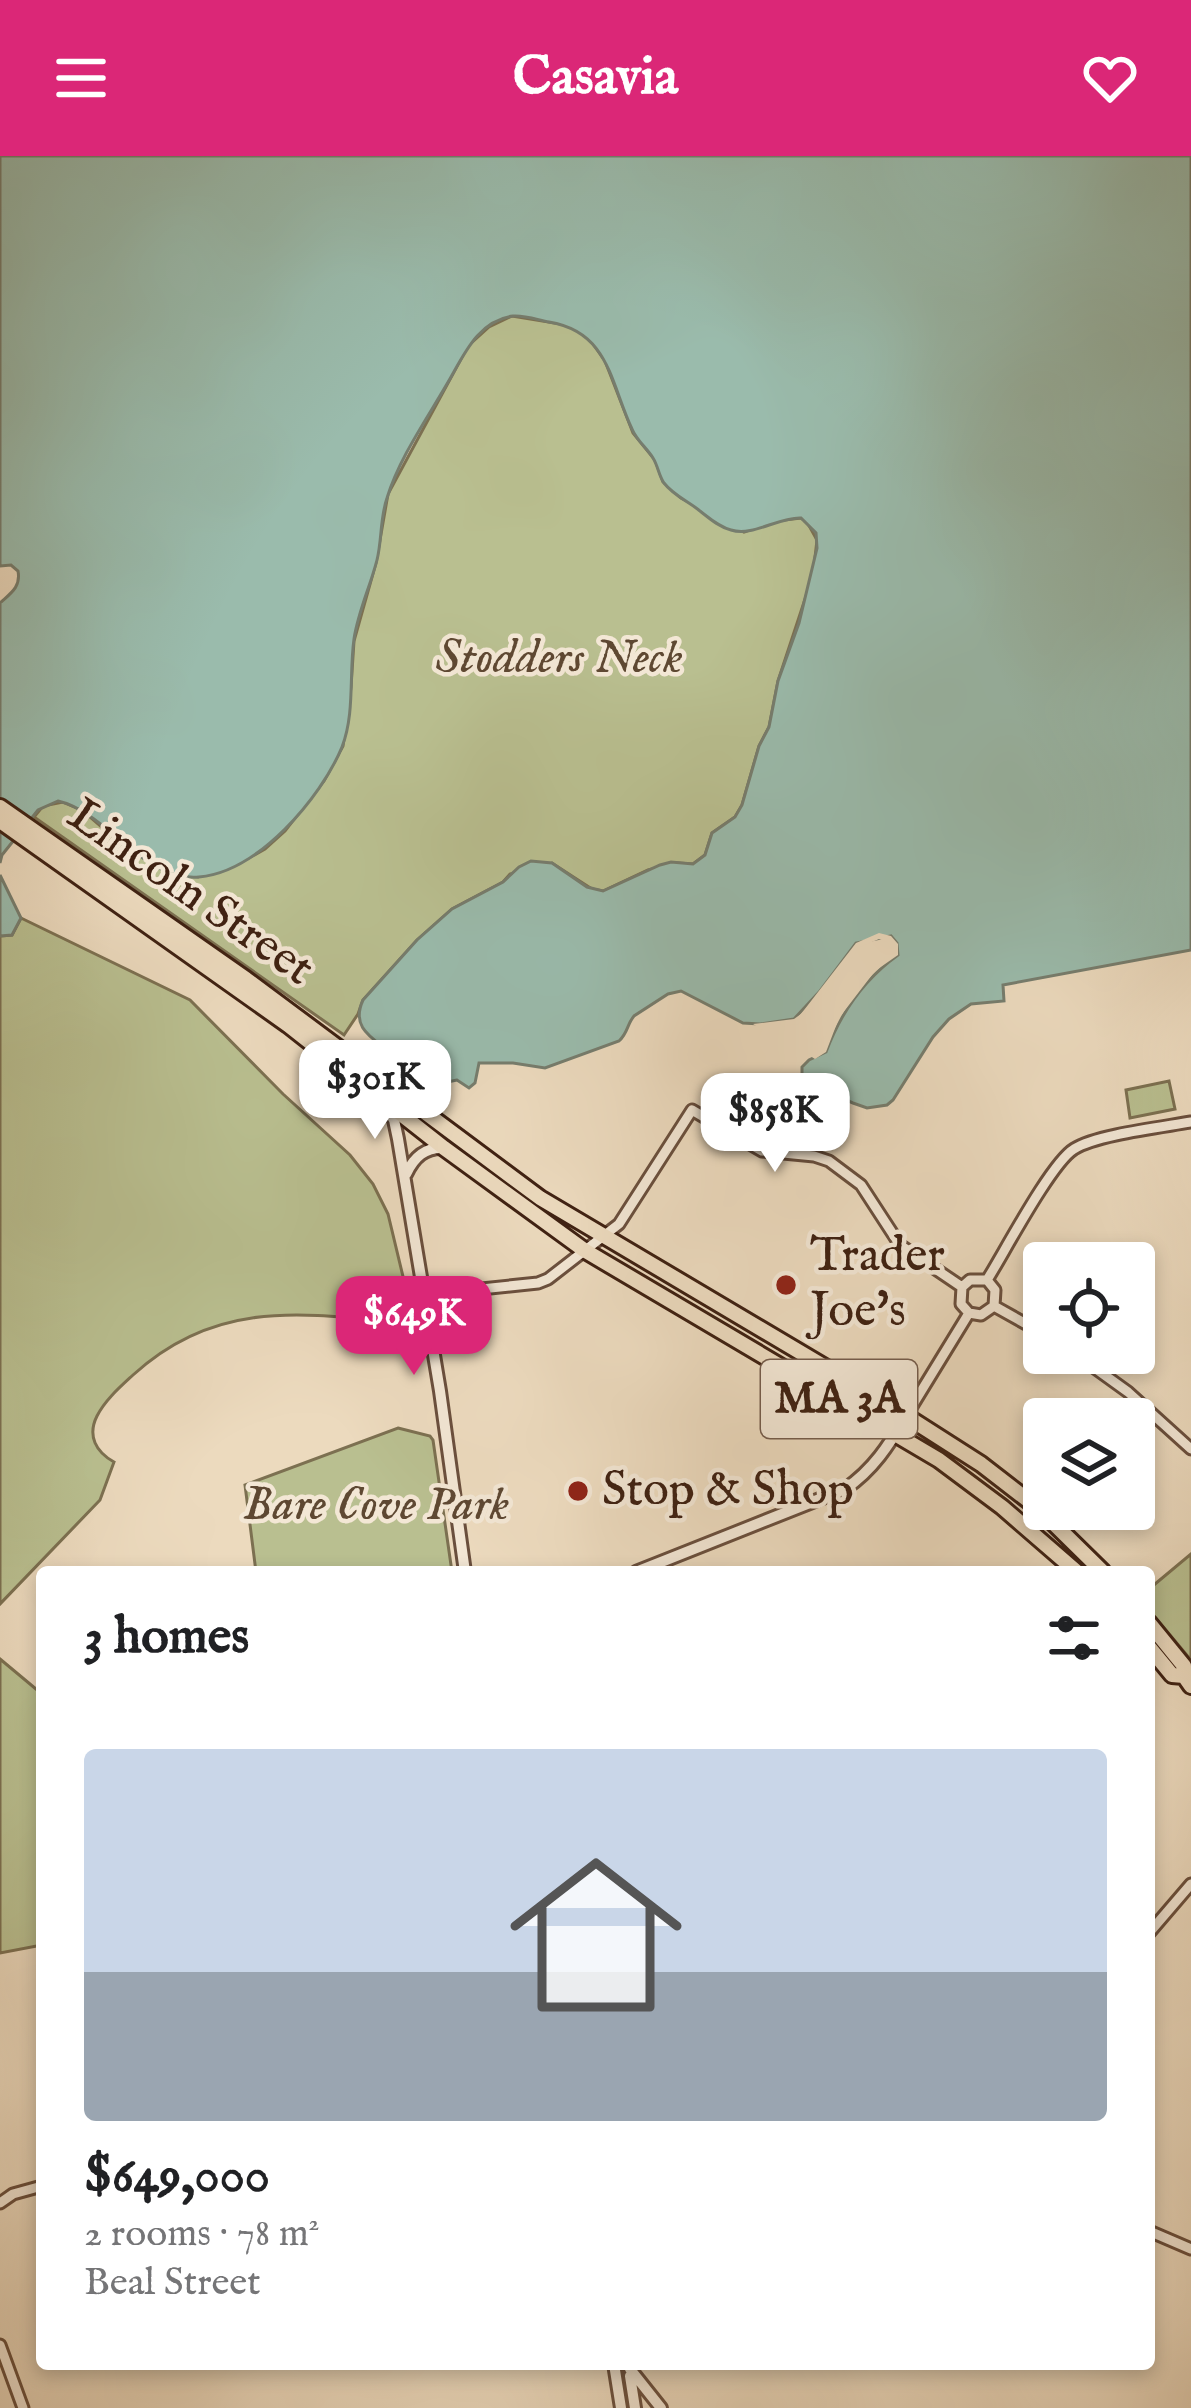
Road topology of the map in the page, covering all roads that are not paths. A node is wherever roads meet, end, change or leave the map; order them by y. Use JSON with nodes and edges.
{"nodes":[{"id":1,"x":0,"y":807,"type":"edge"},
{"id":2,"x":0,"y":821,"type":"edge"},
{"id":3,"x":31,"y":835,"type":"junction"},
{"id":4,"x":379,"y":1096,"type":"junction"},
{"id":5,"x":1191,"y":1121,"type":"edge"},
{"id":6,"x":444,"y":1148,"type":"junction"},
{"id":7,"x":405,"y":1177,"type":"junction"},
{"id":8,"x":602,"y":1237,"type":"junction"},
{"id":9,"x":584,"y":1250,"type":"junction"},
{"id":10,"x":987,"y":1280,"type":"junction"},
{"id":11,"x":962,"y":1287,"type":"junction"},
{"id":12,"x":424,"y":1295,"type":"junction"},
{"id":13,"x":994,"y":1306,"type":"junction"},
{"id":14,"x":969,"y":1312,"type":"junction"},
{"id":15,"x":1023,"y":1322,"type":"edge"},
{"id":16,"x":1103,"y":1374,"type":"edge"},
{"id":17,"x":906,"y":1416,"type":"junction"},
{"id":18,"x":896,"y":1433,"type":"junction"},
{"id":19,"x":1191,"y":1449,"type":"edge"},
{"id":20,"x":464,"y":1566,"type":"edge"},
{"id":21,"x":651,"y":1566,"type":"edge"},
{"id":22,"x":1070,"y":1566,"type":"edge"},
{"id":23,"x":1097,"y":1566,"type":"edge"},
{"id":24,"x":1155,"y":1630,"type":"edge"},
{"id":25,"x":1155,"y":1655,"type":"edge"},
{"id":26,"x":1188,"y":1681,"type":"edge"},
{"id":27,"x":1191,"y":1884,"type":"edge"},
{"id":28,"x":1155,"y":1922,"type":"edge"},
{"id":29,"x":36,"y":2188,"type":"edge"},
{"id":30,"x":0,"y":2203,"type":"edge"},
{"id":31,"x":1155,"y":2233,"type":"edge"},
{"id":32,"x":1191,"y":2248,"type":"edge"},
{"id":33,"x":0,"y":2345,"type":"edge"},
{"id":34,"x":615,"y":2370,"type":"edge"},
{"id":35,"x":629,"y":2370,"type":"edge"},
{"id":36,"x":631,"y":2370,"type":"edge"},
{"id":37,"x":23,"y":2408,"type":"edge"},
{"id":38,"x":621,"y":2408,"type":"edge"},
{"id":39,"x":635,"y":2408,"type":"edge"},
{"id":40,"x":661,"y":2408,"type":"edge"}],
"edges":[{"from":1,"to":3,"type":"main road","name":"Lincoln Street","number":"MA 3A"},
{"from":2,"to":3,"type":"main road","name":"Lincoln Street","number":"MA 3A"},
{"from":3,"to":4,"type":"main road","name":"Lincoln Street","number":"MA 3A"},
{"from":3,"to":8,"type":"main road","name":"Lincoln Street","number":"MA 3A"},
{"from":4,"to":6,"type":"main road","name":"Lincoln Street","number":"MA 3A"},
{"from":4,"to":7,"type":"street"},
{"from":5,"to":10,"type":"street"},
{"from":6,"to":7,"type":"street"},
{"from":6,"to":9,"type":"main road","name":"Lincoln Street","number":"MA 3A"},
{"from":7,"to":12,"type":"street"},
{"from":8,"to":9,"type":"street"},
{"from":8,"to":11,"type":"street"},
{"from":8,"to":17,"type":"main road","name":"Lincoln Street","number":"MA 3A"},
{"from":9,"to":12,"type":"street"},
{"from":9,"to":18,"type":"main road","name":"Lincoln Street","number":"MA 3A"},
{"from":10,"to":11,"type":"street"},
{"from":10,"to":13,"type":"street"},
{"from":11,"to":14,"type":"street"},
{"from":12,"to":20,"type":"street"},
{"from":13,"to":14,"type":"street"},
{"from":13,"to":15,"type":"street"},
{"from":14,"to":17,"type":"street"},
{"from":16,"to":19,"type":"street"},
{"from":17,"to":18,"type":"street"},
{"from":17,"to":23,"type":"main road","name":"Lincoln Street","number":"MA 3A"},
{"from":18,"to":21,"type":"street"},
{"from":18,"to":22,"type":"main road","name":"Lincoln Street","number":"MA 3A"},
{"from":24,"to":26,"type":"main road"},
{"from":25,"to":26,"type":"main road"},
{"from":27,"to":28,"type":"street"},
{"from":29,"to":30,"type":"street"},
{"from":31,"to":32,"type":"street"},
{"from":33,"to":37,"type":"street"},
{"from":34,"to":38,"type":"street"},
{"from":35,"to":39,"type":"street"},
{"from":36,"to":40,"type":"street"}]}
